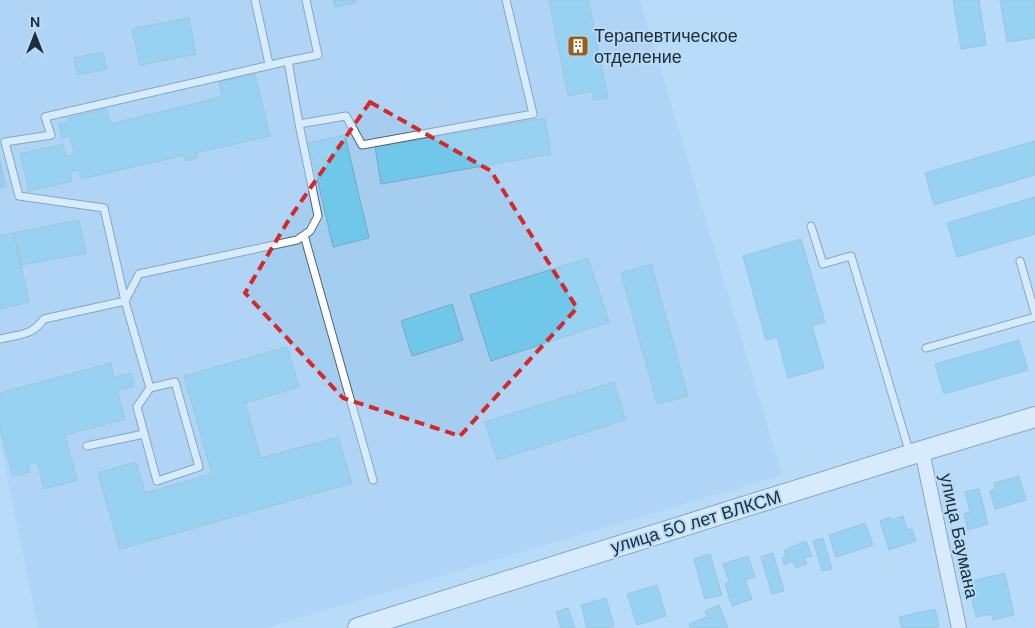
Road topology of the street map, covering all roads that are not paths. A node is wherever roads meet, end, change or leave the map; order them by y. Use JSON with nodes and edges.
{"nodes":[{"id":1,"x":255,"y":0,"type":"edge"},
{"id":2,"x":306,"y":0,"type":"edge"},
{"id":3,"x":506,"y":0,"type":"edge"},
{"id":4,"x":288,"y":61,"type":"junction"},
{"id":5,"x":269,"y":64,"type":"junction"},
{"id":6,"x":299,"y":124,"type":"junction"},
{"id":7,"x":812,"y":226,"type":"dead end"},
{"id":8,"x":304,"y":235,"type":"junction"},
{"id":9,"x":1020,"y":261,"type":"dead end"},
{"id":10,"x":125,"y":301,"type":"junction"},
{"id":11,"x":1035,"y":313,"type":"edge"},
{"id":12,"x":1035,"y":317,"type":"edge"},
{"id":13,"x":0,"y":339,"type":"edge"},
{"id":14,"x":926,"y":348,"type":"dead end"},
{"id":15,"x":150,"y":388,"type":"junction"},
{"id":16,"x":1035,"y":417,"type":"edge"},
{"id":17,"x":144,"y":434,"type":"junction"},
{"id":18,"x":87,"y":446,"type":"dead end"},
{"id":19,"x":916,"y":453,"type":"junction"},
{"id":20,"x":373,"y":480,"type":"dead end"},
{"id":21,"x":358,"y":628,"type":"edge"},
{"id":22,"x":959,"y":628,"type":"edge"}],
"edges":[{"from":1,"to":5,"type":"lane"},
{"from":2,"to":4,"type":"lane"},
{"from":3,"to":6,"type":"lane"},
{"from":4,"to":5,"type":"lane"},
{"from":4,"to":6,"type":"lane"},
{"from":5,"to":10,"type":"lane"},
{"from":6,"to":8,"type":"lane"},
{"from":7,"to":19,"type":"lane"},
{"from":8,"to":10,"type":"lane"},
{"from":8,"to":20,"type":"lane"},
{"from":9,"to":11,"type":"lane"},
{"from":10,"to":13,"type":"lane"},
{"from":10,"to":15,"type":"lane"},
{"from":12,"to":14,"type":"lane"},
{"from":15,"to":17,"type":"lane"},
{"from":15,"to":17,"type":"lane"},
{"from":16,"to":19,"type":"street","name":"улица 50 лет ВЛКСМ"},
{"from":17,"to":18,"type":"lane"},
{"from":19,"to":21,"type":"street","name":"улица 50 лет ВЛКСМ"},
{"from":19,"to":22,"type":"street","name":"улица Баумана"}]}
